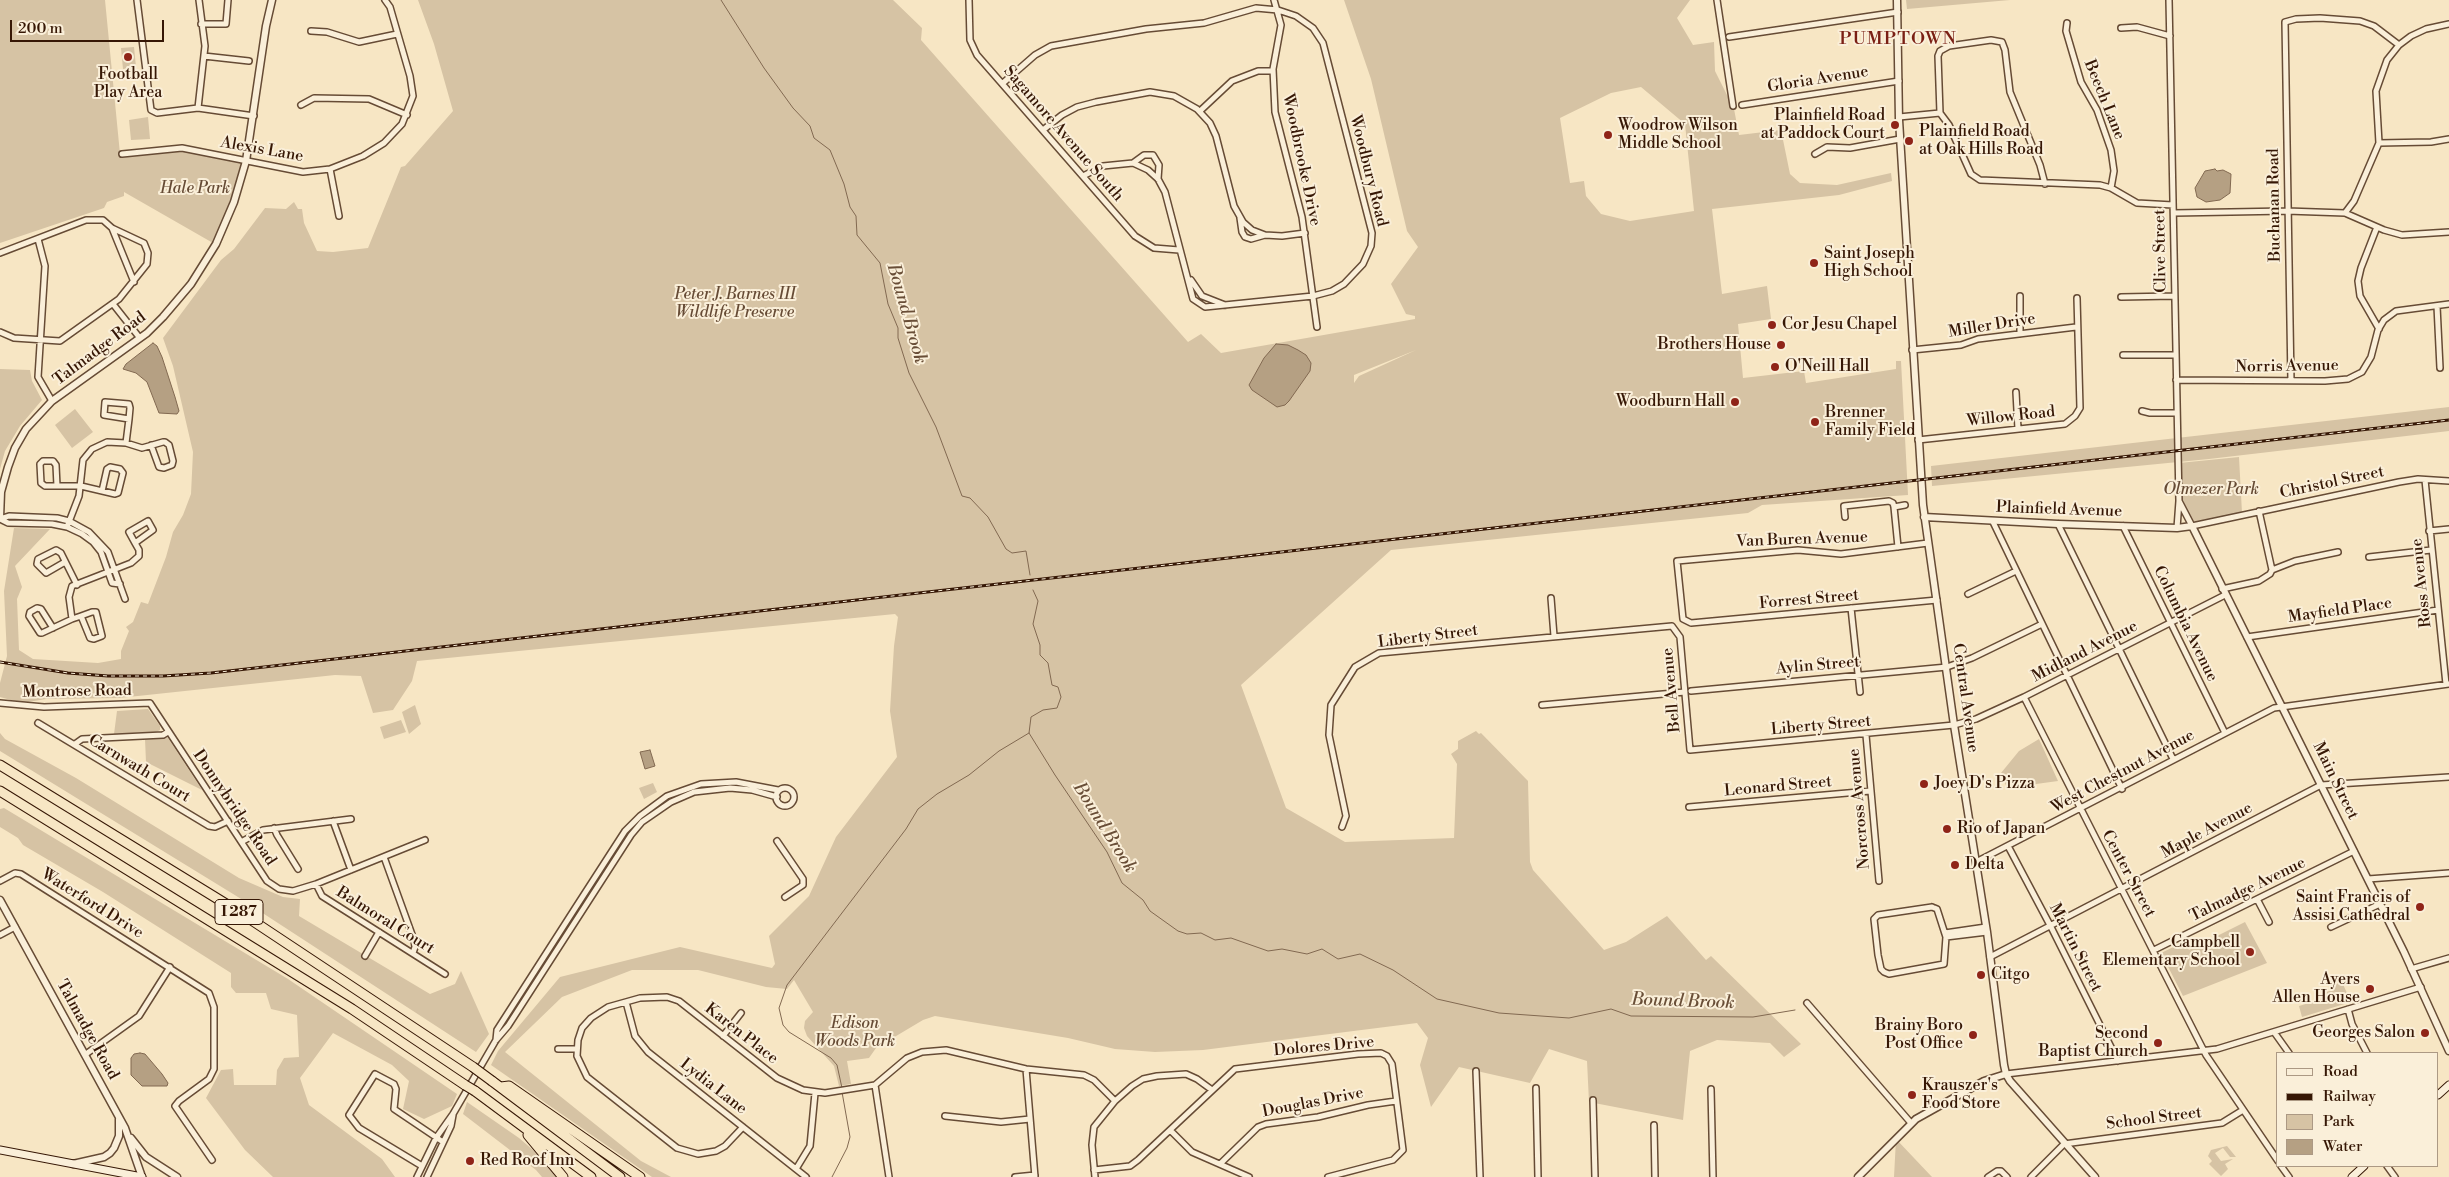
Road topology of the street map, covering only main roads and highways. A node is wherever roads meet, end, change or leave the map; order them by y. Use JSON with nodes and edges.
{"nodes":[{"id":1,"x":0,"y":765,"type":"edge"},
{"id":2,"x":0,"y":791,"type":"edge"},
{"id":3,"x":2449,"y":1085,"type":"edge"},
{"id":4,"x":501,"y":1088,"type":"junction"},
{"id":5,"x":2439,"y":1094,"type":"edge"},
{"id":6,"x":512,"y":1118,"type":"junction"},
{"id":7,"x":0,"y":1150,"type":"edge"},
{"id":8,"x":2363,"y":1167,"type":"edge"},
{"id":9,"x":142,"y":1177,"type":"edge"},
{"id":10,"x":563,"y":1177,"type":"edge"},
{"id":11,"x":592,"y":1177,"type":"edge"},
{"id":12,"x":620,"y":1177,"type":"edge"},
{"id":13,"x":640,"y":1177,"type":"edge"},
{"id":14,"x":2352,"y":1177,"type":"edge"}],
"edges":[{"from":1,"to":4,"type":"highway","number":"I 287","bridge":true},
{"from":2,"to":6,"type":"highway","number":"I 287","bridge":true},
{"from":3,"to":5,"type":"main road"},
{"from":4,"to":12,"type":"highway","number":"I 287"},
{"from":4,"to":13,"type":"highway"},
{"from":6,"to":10,"type":"highway"},
{"from":6,"to":11,"type":"highway","number":"I 287"},
{"from":7,"to":9,"type":"main road"},
{"from":8,"to":14,"type":"main road"}]}
